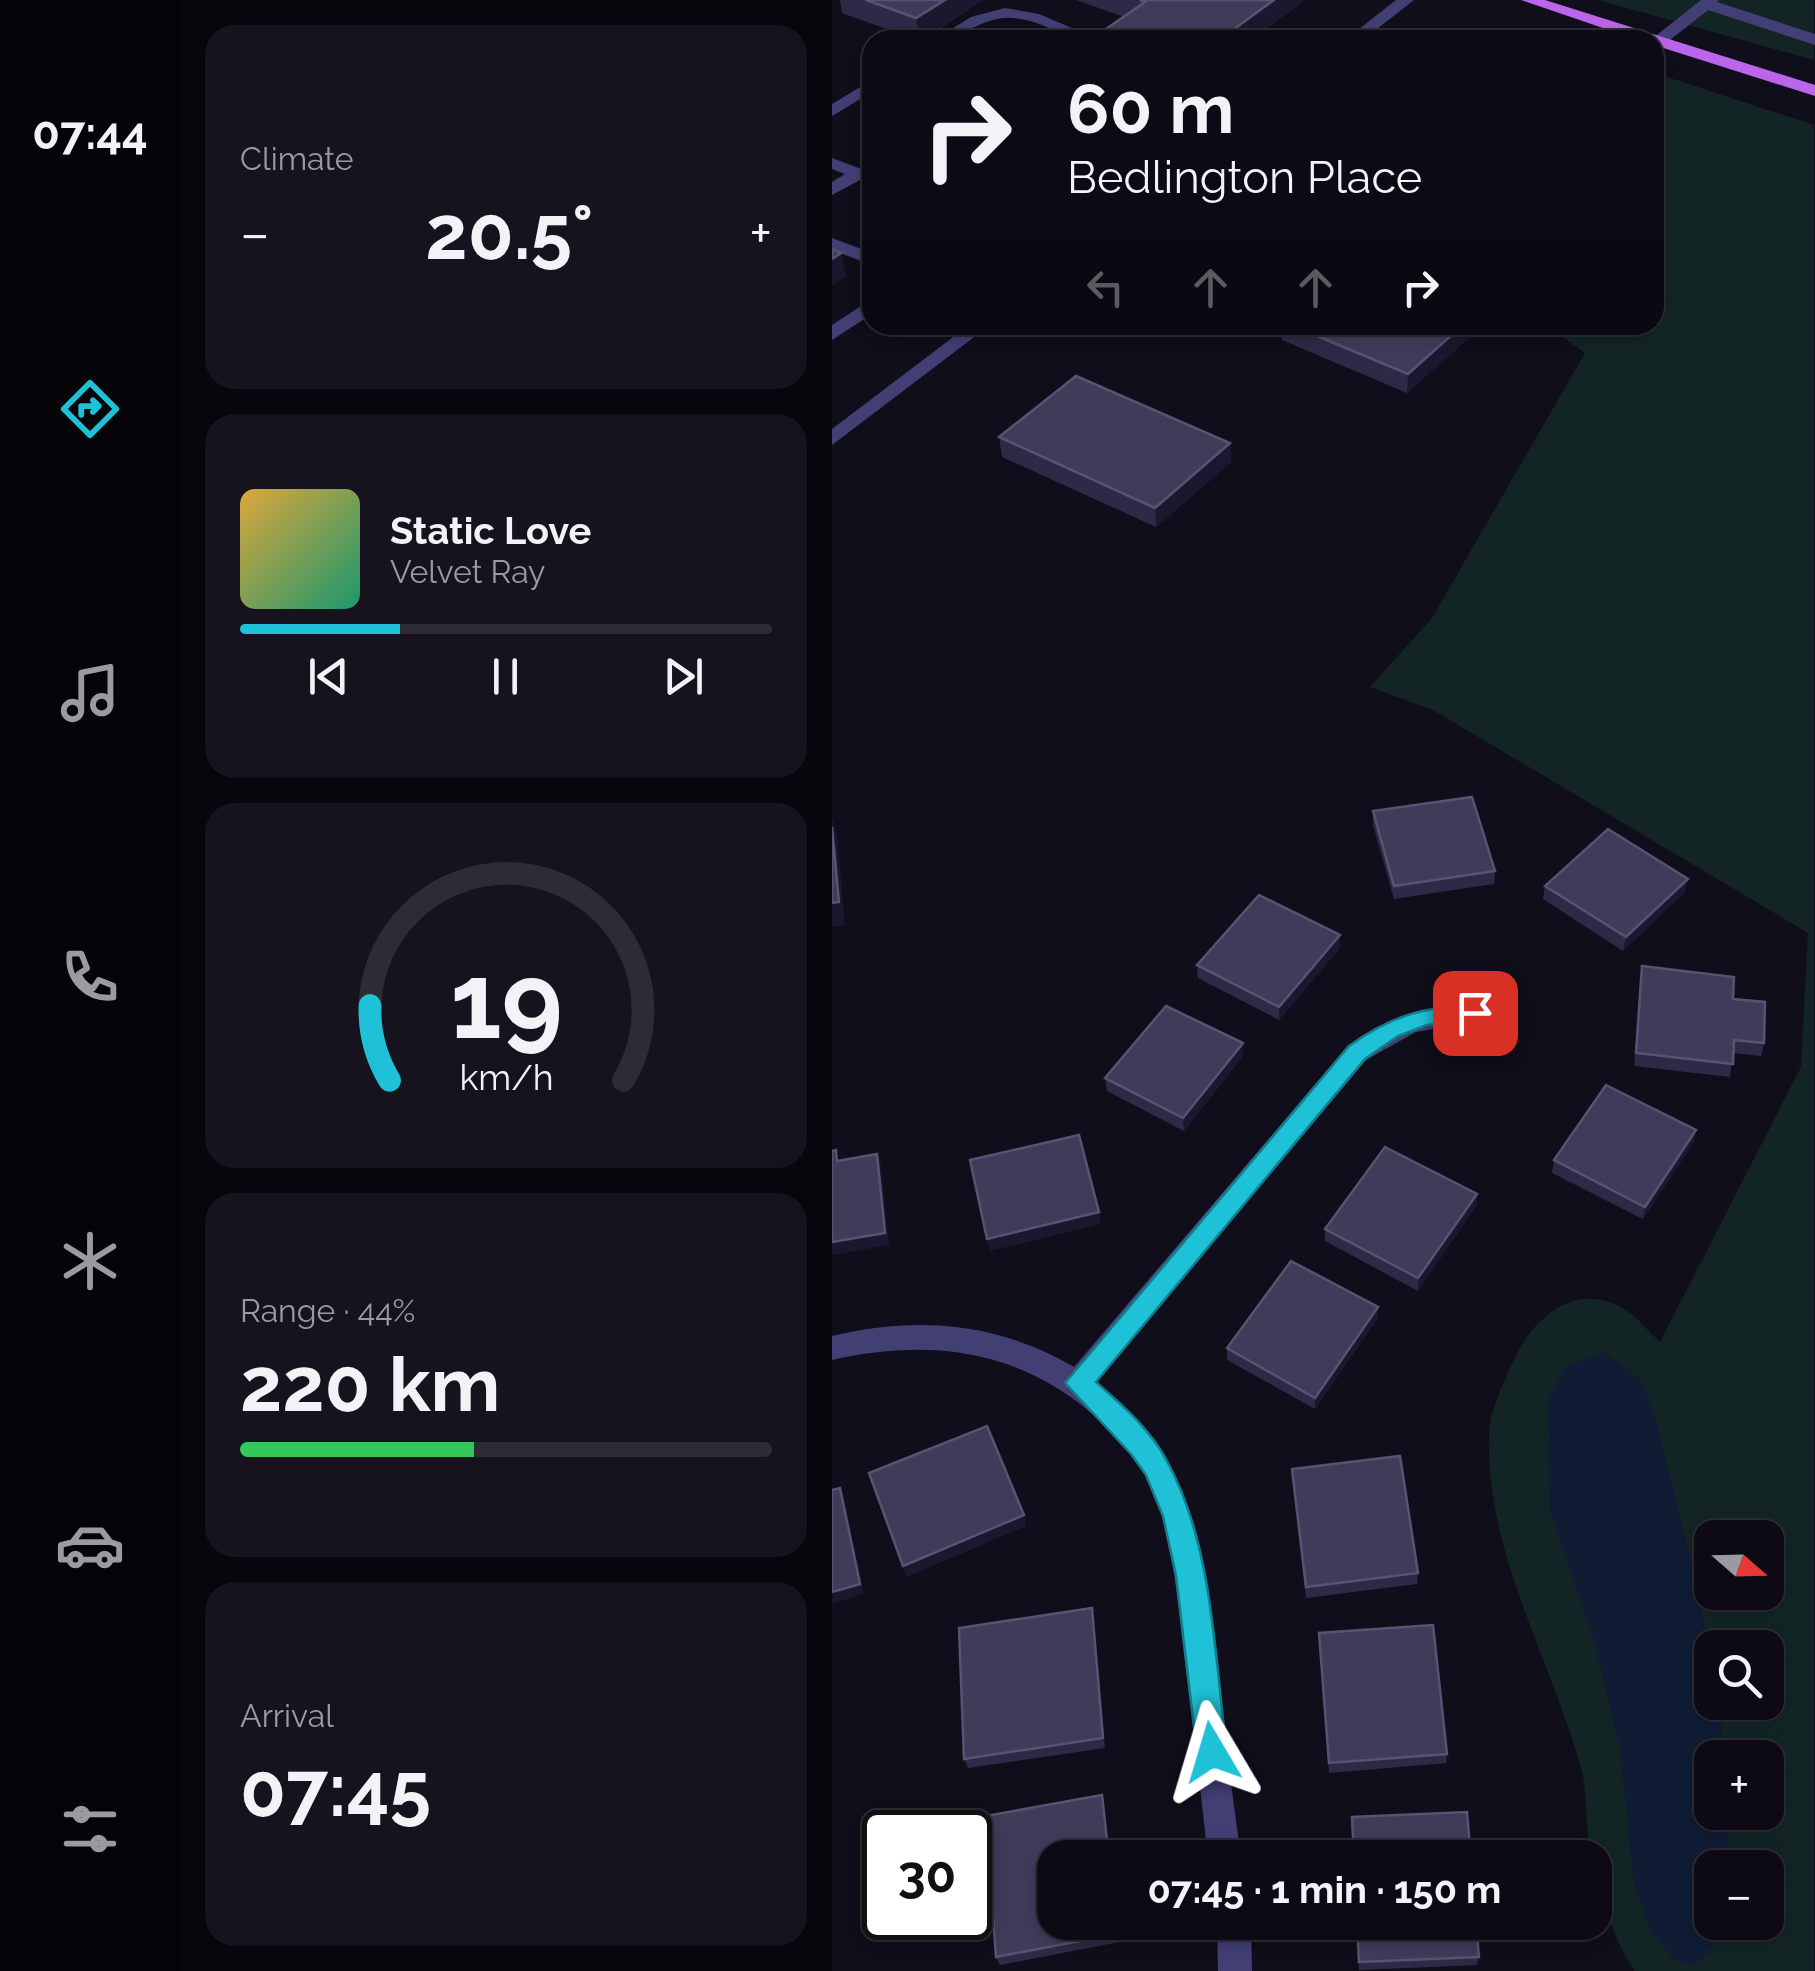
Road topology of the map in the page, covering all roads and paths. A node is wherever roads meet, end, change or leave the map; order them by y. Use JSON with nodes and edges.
{"nodes":[{"id":1,"x":1406,"y":0,"type":"edge"},
{"id":2,"x":1530,"y":0,"type":"edge"},
{"id":3,"x":1708,"y":2,"type":"edge"},
{"id":4,"x":957,"y":30,"type":"edge"},
{"id":5,"x":1069,"y":30,"type":"edge"},
{"id":6,"x":1367,"y":30,"type":"edge"},
{"id":7,"x":1624,"y":30,"type":"edge"},
{"id":8,"x":1664,"y":37,"type":"edge"},
{"id":9,"x":1814,"y":40,"type":"edge"},
{"id":10,"x":1664,"y":43,"type":"edge"},
{"id":11,"x":862,"y":91,"type":"edge"},
{"id":12,"x":1814,"y":91,"type":"edge"},
{"id":13,"x":838,"y":106,"type":"edge"},
{"id":14,"x":832,"y":163,"type":"edge"},
{"id":15,"x":862,"y":174,"type":"edge"},
{"id":16,"x":862,"y":178,"type":"edge"},
{"id":17,"x":832,"y":190,"type":"edge"},
{"id":18,"x":832,"y":243,"type":"edge"},
{"id":19,"x":862,"y":256,"type":"edge"},
{"id":20,"x":862,"y":312,"type":"edge"},
{"id":21,"x":832,"y":334,"type":"edge"},
{"id":22,"x":968,"y":335,"type":"edge"},
{"id":23,"x":832,"y":439,"type":"edge"},
{"id":24,"x":1475,"y":1013,"type":"dead end"},
{"id":25,"x":832,"y":1348,"type":"edge"},
{"id":26,"x":1078,"y":1383,"type":"junction"},
{"id":27,"x":1223,"y":1840,"type":"edge"},
{"id":28,"x":1235,"y":1940,"type":"edge"},
{"id":29,"x":1236,"y":1971,"type":"edge"}],
"edges":[{"from":1,"to":6,"type":"street"},
{"from":2,"to":7,"type":"main road"},
{"from":3,"to":8,"type":"street"},
{"from":3,"to":9,"type":"street"},
{"from":4,"to":5,"type":"street"},
{"from":10,"to":12,"type":"main road"},
{"from":11,"to":13,"type":"street"},
{"from":14,"to":15,"type":"street"},
{"from":16,"to":17,"type":"street"},
{"from":18,"to":19,"type":"street"},
{"from":20,"to":21,"type":"street"},
{"from":22,"to":23,"type":"street"},
{"from":24,"to":26,"type":"street"},
{"from":25,"to":26,"type":"street"},
{"from":26,"to":27,"type":"street"},
{"from":28,"to":29,"type":"street"}]}
